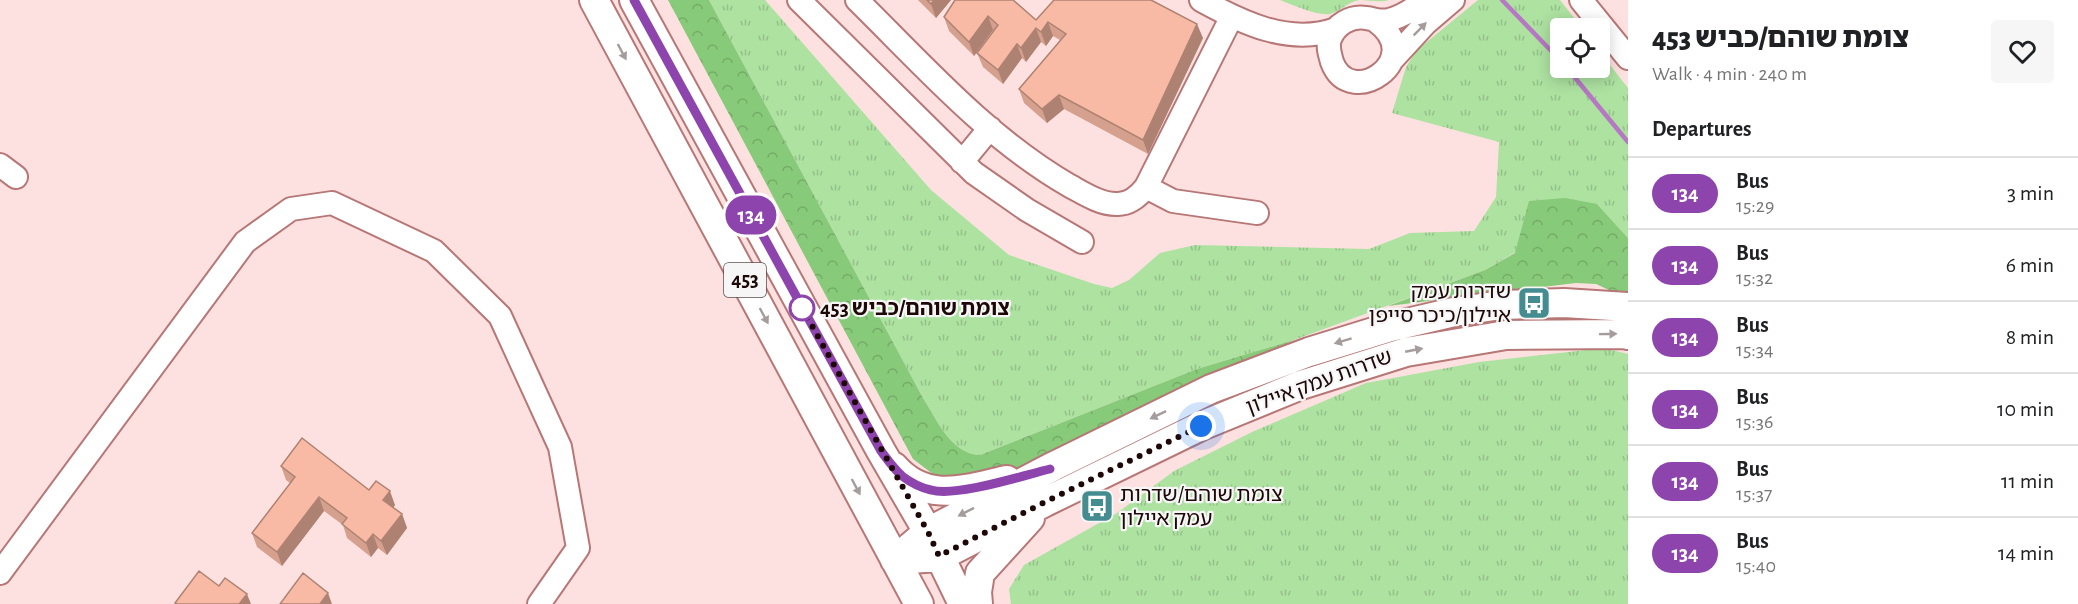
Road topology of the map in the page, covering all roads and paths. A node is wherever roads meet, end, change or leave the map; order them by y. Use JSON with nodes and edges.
{"nodes":[{"id":1,"x":594,"y":0,"type":"edge"},
{"id":2,"x":634,"y":0,"type":"edge"},
{"id":3,"x":799,"y":0,"type":"edge"},
{"id":4,"x":857,"y":0,"type":"edge"},
{"id":5,"x":1201,"y":0,"type":"edge"},
{"id":6,"x":1425,"y":0,"type":"edge"},
{"id":7,"x":1453,"y":0,"type":"edge"},
{"id":8,"x":1581,"y":0,"type":"edge"},
{"id":9,"x":1232,"y":16,"type":"junction"},
{"id":10,"x":1376,"y":21,"type":"junction"},
{"id":11,"x":1336,"y":29,"type":"junction"},
{"id":12,"x":1268,"y":30,"type":"junction"},
{"id":13,"x":1628,"y":58,"type":"edge"},
{"id":14,"x":1391,"y":61,"type":"junction"},
{"id":15,"x":1334,"y":68,"type":"junction"},
{"id":16,"x":990,"y":129,"type":"junction"},
{"id":17,"x":962,"y":162,"type":"junction"},
{"id":18,"x":1146,"y":187,"type":"junction"},
{"id":19,"x":1257,"y":213,"type":"dead end"},
{"id":20,"x":1082,"y":242,"type":"dead end"},
{"id":21,"x":1628,"y":307,"type":"edge"},
{"id":22,"x":1628,"y":335,"type":"edge"},
{"id":23,"x":881,"y":451,"type":"junction"},
{"id":24,"x":1050,"y":469,"type":"junction"},
{"id":25,"x":1045,"y":502,"type":"junction"},
{"id":26,"x":933,"y":544,"type":"junction"},
{"id":27,"x":895,"y":560,"type":"junction"},
{"id":28,"x":0,"y":573,"type":"edge"},
{"id":29,"x":539,"y":604,"type":"edge"},
{"id":30,"x":919,"y":604,"type":"edge"},
{"id":31,"x":963,"y":604,"type":"edge"},
{"id":32,"x":978,"y":604,"type":"edge"}],
"edges":[{"from":1,"to":27,"type":"main road","number":"453","one_way":true},
{"from":2,"to":23,"type":"main road","number":"453"},
{"from":3,"to":17,"type":"street"},
{"from":4,"to":16,"type":"street"},
{"from":5,"to":9,"type":"street"},
{"from":6,"to":10,"type":"street"},
{"from":14,"to":7,"type":"street","one_way":true},
{"from":8,"to":13,"type":"street"},
{"from":9,"to":12,"type":"street"},
{"from":9,"to":18,"type":"street"},
{"from":10,"to":11,"type":"street"},
{"from":10,"to":14,"type":"street"},
{"from":11,"to":12,"type":"street"},
{"from":11,"to":15,"type":"street"},
{"from":12,"to":15,"type":"street"},
{"from":14,"to":15,"type":"street"},
{"from":16,"to":17,"type":"street"},
{"from":16,"to":18,"type":"street"},
{"from":17,"to":20,"type":"street"},
{"from":18,"to":19,"type":"street"},
{"from":21,"to":24,"type":"main road","name":"שדרות עמק איילון","one_way":true},
{"from":25,"to":22,"type":"main road","name":"שדרות עמק איילון","one_way":true},
{"from":23,"to":24,"type":"main road"},
{"from":23,"to":26,"type":"main road","number":"453"},
{"from":24,"to":26,"type":"main road","name":"שדרות עמק איילון","one_way":true},
{"from":25,"to":26,"type":"main road","name":"שדרות עמק איילון"},
{"from":25,"to":32,"type":"main road"},
{"from":26,"to":27,"type":"main road","name":"שדרות עמק איילון"},
{"from":26,"to":31,"type":"main road","number":"453"},
{"from":27,"to":30,"type":"main road","number":"453"},
{"from":28,"to":29,"type":"street"}]}
